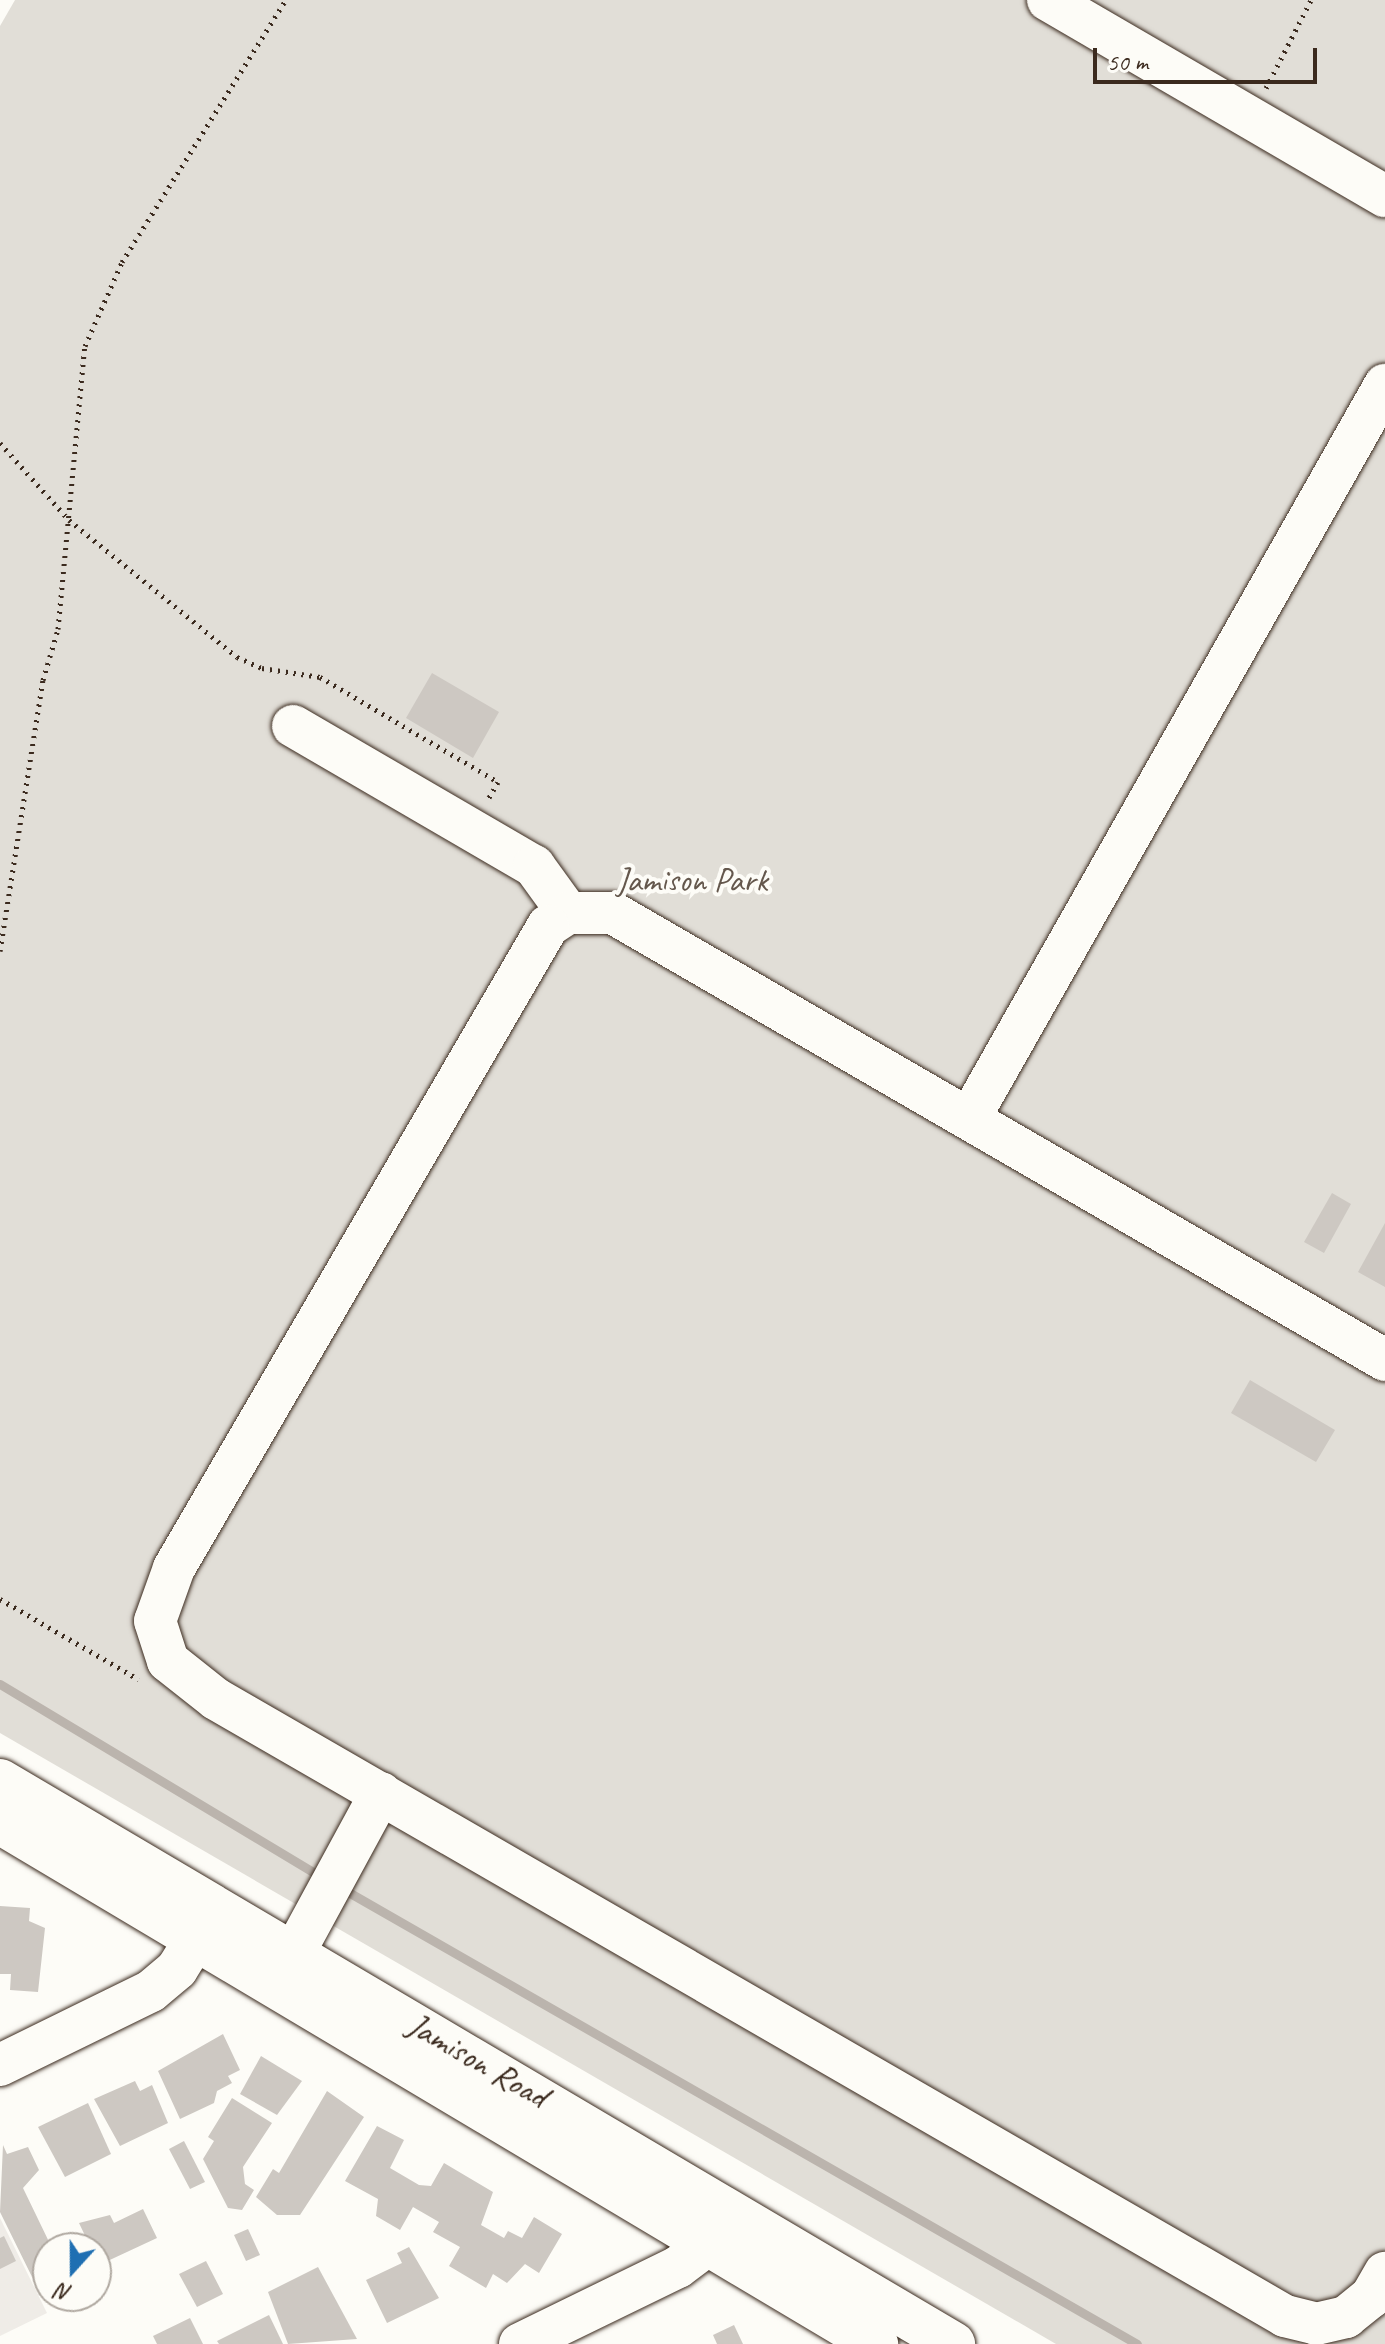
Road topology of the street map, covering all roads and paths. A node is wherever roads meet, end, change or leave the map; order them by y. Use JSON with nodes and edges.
{"nodes":[{"id":1,"x":286,"y":0,"type":"edge"},
{"id":2,"x":1048,"y":0,"type":"edge"},
{"id":3,"x":1311,"y":0,"type":"edge"},
{"id":4,"x":1252,"y":113,"type":"junction"},
{"id":5,"x":1385,"y":196,"type":"edge"},
{"id":6,"x":1385,"y":385,"type":"edge"},
{"id":7,"x":0,"y":443,"type":"edge"},
{"id":8,"x":69,"y":520,"type":"junction"},
{"id":9,"x":293,"y":726,"type":"dead end"},
{"id":10,"x":470,"y":829,"type":"junction"},
{"id":11,"x":568,"y":913,"type":"junction"},
{"id":12,"x":0,"y":951,"type":"edge"},
{"id":13,"x":969,"y":1119,"type":"junction"},
{"id":14,"x":1385,"y":1360,"type":"edge"},
{"id":15,"x":0,"y":1781,"type":"edge"},
{"id":16,"x":381,"y":1793,"type":"junction"},
{"id":17,"x":0,"y":1822,"type":"edge"},
{"id":18,"x":195,"y":1940,"type":"junction"},
{"id":19,"x":294,"y":1953,"type":"junction"},
{"id":20,"x":0,"y":2065,"type":"edge"},
{"id":21,"x":708,"y":2244,"type":"junction"},
{"id":22,"x":1385,"y":2273,"type":"edge"},
{"id":23,"x":520,"y":2344,"type":"edge"},
{"id":24,"x":876,"y":2344,"type":"edge"},
{"id":25,"x":953,"y":2344,"type":"edge"}],
"edges":[{"from":1,"to":8,"type":"path"},
{"from":2,"to":4,"type":"street"},
{"from":3,"to":4,"type":"path"},
{"from":4,"to":5,"type":"street"},
{"from":6,"to":13,"type":"street"},
{"from":7,"to":8,"type":"path"},
{"from":8,"to":10,"type":"path"},
{"from":8,"to":12,"type":"path"},
{"from":9,"to":10,"type":"street"},
{"from":10,"to":11,"type":"street"},
{"from":11,"to":13,"type":"street"},
{"from":11,"to":16,"type":"street"},
{"from":13,"to":14,"type":"street"},
{"from":15,"to":19,"type":"main road","name":"Jamison Road"},
{"from":16,"to":19,"type":"street"},
{"from":16,"to":22,"type":"street"},
{"from":17,"to":18,"type":"main road","name":"Jamison Road"},
{"from":18,"to":20,"type":"street"},
{"from":18,"to":21,"type":"main road","name":"Jamison Road"},
{"from":19,"to":25,"type":"main road","name":"Jamison Road"},
{"from":21,"to":23,"type":"street"},
{"from":21,"to":24,"type":"main road","name":"Jamison Road"}]}
